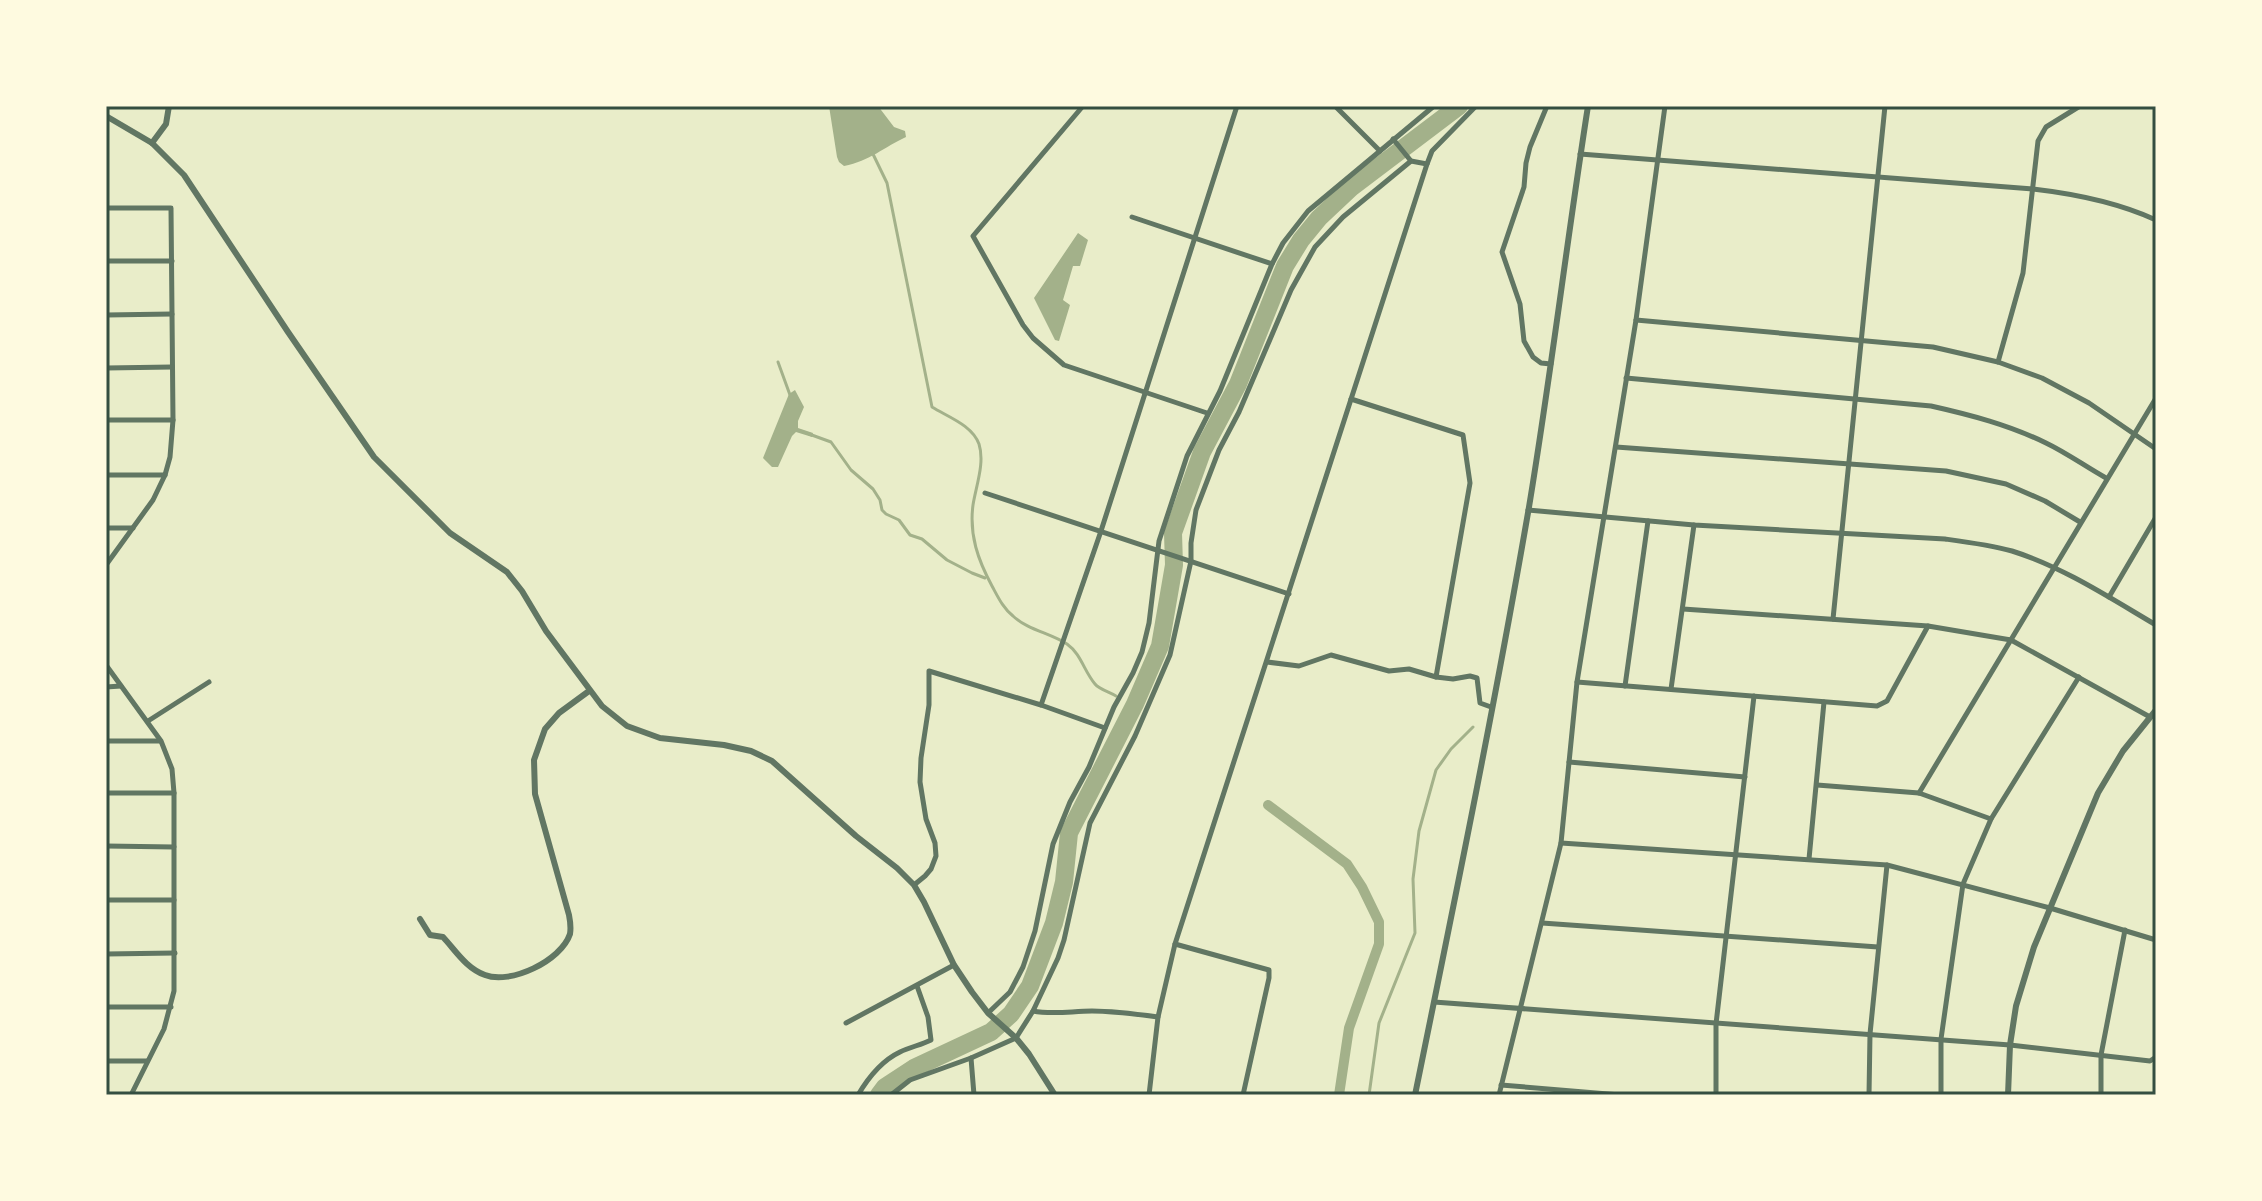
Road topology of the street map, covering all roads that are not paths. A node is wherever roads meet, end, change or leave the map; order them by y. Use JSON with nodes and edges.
{"nodes":[{"id":1,"x":169,"y":106,"type":"edge"},
{"id":2,"x":1083,"y":106,"type":"edge"},
{"id":3,"x":1237,"y":106,"type":"edge"},
{"id":4,"x":1335,"y":106,"type":"edge"},
{"id":5,"x":1434,"y":106,"type":"edge"},
{"id":6,"x":1476,"y":106,"type":"edge"},
{"id":7,"x":1547,"y":106,"type":"edge"},
{"id":8,"x":1588,"y":106,"type":"edge"},
{"id":9,"x":1665,"y":106,"type":"edge"},
{"id":10,"x":1885,"y":106,"type":"edge"},
{"id":11,"x":2080,"y":106,"type":"edge"},
{"id":12,"x":106,"y":116,"type":"edge"},
{"id":13,"x":1393,"y":139,"type":"junction"},
{"id":14,"x":152,"y":143,"type":"junction"},
{"id":15,"x":1380,"y":151,"type":"junction"},
{"id":16,"x":1580,"y":154,"type":"junction"},
{"id":17,"x":1658,"y":159,"type":"junction"},
{"id":18,"x":1411,"y":161,"type":"junction"},
{"id":19,"x":1427,"y":164,"type":"junction"},
{"id":20,"x":1878,"y":178,"type":"junction"},
{"id":21,"x":2033,"y":189,"type":"junction"},
{"id":22,"x":106,"y":208,"type":"edge"},
{"id":23,"x":1132,"y":217,"type":"dead end"},
{"id":24,"x":2156,"y":220,"type":"edge"},
{"id":25,"x":1194,"y":238,"type":"junction"},
{"id":26,"x":106,"y":261,"type":"edge"},
{"id":27,"x":172,"y":261,"type":"junction"},
{"id":28,"x":1272,"y":264,"type":"junction"},
{"id":29,"x":172,"y":314,"type":"junction"},
{"id":30,"x":106,"y":315,"type":"edge"},
{"id":31,"x":1636,"y":320,"type":"junction"},
{"id":32,"x":1860,"y":340,"type":"junction"},
{"id":33,"x":1998,"y":362,"type":"junction"},
{"id":34,"x":1552,"y":364,"type":"junction"},
{"id":35,"x":172,"y":367,"type":"junction"},
{"id":36,"x":106,"y":368,"type":"edge"},
{"id":37,"x":1626,"y":378,"type":"junction"},
{"id":38,"x":1145,"y":391,"type":"junction"},
{"id":39,"x":2156,"y":398,"type":"edge"},
{"id":40,"x":1351,"y":399,"type":"junction"},
{"id":41,"x":1855,"y":400,"type":"junction"},
{"id":42,"x":1207,"y":413,"type":"junction"},
{"id":43,"x":106,"y":420,"type":"edge"},
{"id":44,"x":173,"y":420,"type":"junction"},
{"id":45,"x":2135,"y":433,"type":"junction"},
{"id":46,"x":1616,"y":447,"type":"junction"},
{"id":47,"x":2156,"y":449,"type":"edge"},
{"id":48,"x":1848,"y":465,"type":"junction"},
{"id":49,"x":106,"y":475,"type":"edge"},
{"id":50,"x":165,"y":475,"type":"junction"},
{"id":51,"x":2106,"y":478,"type":"junction"},
{"id":52,"x":985,"y":493,"type":"dead end"},
{"id":53,"x":1528,"y":510,"type":"junction"},
{"id":54,"x":1604,"y":517,"type":"junction"},
{"id":55,"x":2156,"y":517,"type":"edge"},
{"id":56,"x":1648,"y":521,"type":"junction"},
{"id":57,"x":2080,"y":522,"type":"junction"},
{"id":58,"x":1694,"y":525,"type":"junction"},
{"id":59,"x":106,"y":528,"type":"edge"},
{"id":60,"x":133,"y":528,"type":"junction"},
{"id":61,"x":2150,"y":528,"type":"junction"},
{"id":62,"x":1101,"y":531,"type":"junction"},
{"id":63,"x":2156,"y":533,"type":"edge"},
{"id":64,"x":1841,"y":534,"type":"junction"},
{"id":65,"x":1158,"y":550,"type":"junction"},
{"id":66,"x":1189,"y":560,"type":"junction"},
{"id":67,"x":106,"y":565,"type":"edge"},
{"id":68,"x":2053,"y":567,"type":"junction"},
{"id":69,"x":1289,"y":594,"type":"junction"},
{"id":70,"x":2109,"y":597,"type":"junction"},
{"id":71,"x":1683,"y":609,"type":"junction"},
{"id":72,"x":1833,"y":619,"type":"junction"},
{"id":73,"x":2156,"y":625,"type":"edge"},
{"id":74,"x":1928,"y":626,"type":"junction"},
{"id":75,"x":2011,"y":640,"type":"junction"},
{"id":76,"x":1267,"y":662,"type":"junction"},
{"id":77,"x":106,"y":665,"type":"edge"},
{"id":78,"x":1436,"y":677,"type":"junction"},
{"id":79,"x":2079,"y":677,"type":"junction"},
{"id":80,"x":209,"y":682,"type":"dead end"},
{"id":81,"x":1577,"y":682,"type":"junction"},
{"id":82,"x":122,"y":686,"type":"junction"},
{"id":83,"x":1625,"y":686,"type":"junction"},
{"id":84,"x":106,"y":687,"type":"edge"},
{"id":85,"x":1671,"y":689,"type":"junction"},
{"id":86,"x":589,"y":691,"type":"junction"},
{"id":87,"x":1754,"y":696,"type":"junction"},
{"id":88,"x":1824,"y":702,"type":"junction"},
{"id":89,"x":1041,"y":705,"type":"junction"},
{"id":90,"x":1491,"y":707,"type":"junction"},
{"id":91,"x":2156,"y":710,"type":"edge"},
{"id":92,"x":2150,"y":717,"type":"junction"},
{"id":93,"x":148,"y":721,"type":"junction"},
{"id":94,"x":1105,"y":728,"type":"junction"},
{"id":95,"x":106,"y":741,"type":"edge"},
{"id":96,"x":161,"y":741,"type":"junction"},
{"id":97,"x":1569,"y":762,"type":"junction"},
{"id":98,"x":1745,"y":777,"type":"junction"},
{"id":99,"x":1817,"y":785,"type":"junction"},
{"id":100,"x":106,"y":793,"type":"edge"},
{"id":101,"x":174,"y":793,"type":"junction"},
{"id":102,"x":1919,"y":793,"type":"junction"},
{"id":103,"x":1991,"y":819,"type":"junction"},
{"id":104,"x":1561,"y":843,"type":"junction"},
{"id":105,"x":106,"y":846,"type":"edge"},
{"id":106,"x":174,"y":847,"type":"junction"},
{"id":107,"x":1736,"y":856,"type":"junction"},
{"id":108,"x":1809,"y":859,"type":"junction"},
{"id":109,"x":1887,"y":865,"type":"junction"},
{"id":110,"x":1963,"y":884,"type":"junction"},
{"id":111,"x":914,"y":885,"type":"junction"},
{"id":112,"x":106,"y":900,"type":"edge"},
{"id":113,"x":174,"y":900,"type":"junction"},
{"id":114,"x":2050,"y":908,"type":"junction"},
{"id":115,"x":420,"y":919,"type":"dead end"},
{"id":116,"x":1542,"y":923,"type":"junction"},
{"id":117,"x":2125,"y":930,"type":"junction"},
{"id":118,"x":1726,"y":936,"type":"junction"},
{"id":119,"x":2156,"y":940,"type":"edge"},
{"id":120,"x":1175,"y":944,"type":"junction"},
{"id":121,"x":1878,"y":947,"type":"junction"},
{"id":122,"x":175,"y":953,"type":"junction"},
{"id":123,"x":106,"y":954,"type":"edge"},
{"id":124,"x":954,"y":965,"type":"junction"},
{"id":125,"x":917,"y":986,"type":"junction"},
{"id":126,"x":1434,"y":1002,"type":"junction"},
{"id":127,"x":106,"y":1007,"type":"edge"},
{"id":128,"x":171,"y":1007,"type":"junction"},
{"id":129,"x":1521,"y":1010,"type":"junction"},
{"id":130,"x":1033,"y":1011,"type":"junction"},
{"id":131,"x":990,"y":1015,"type":"junction"},
{"id":132,"x":1158,"y":1017,"type":"junction"},
{"id":133,"x":846,"y":1023,"type":"dead end"},
{"id":134,"x":1716,"y":1024,"type":"junction"},
{"id":135,"x":1870,"y":1034,"type":"junction"},
{"id":136,"x":1016,"y":1038,"type":"junction"},
{"id":137,"x":1941,"y":1039,"type":"junction"},
{"id":138,"x":2010,"y":1045,"type":"junction"},
{"id":139,"x":2101,"y":1055,"type":"junction"},
{"id":140,"x":2156,"y":1057,"type":"edge"},
{"id":141,"x":971,"y":1058,"type":"junction"},
{"id":142,"x":106,"y":1061,"type":"edge"},
{"id":143,"x":147,"y":1061,"type":"junction"},
{"id":144,"x":1501,"y":1085,"type":"junction"},
{"id":145,"x":131,"y":1095,"type":"edge"},
{"id":146,"x":858,"y":1095,"type":"edge"},
{"id":147,"x":891,"y":1095,"type":"edge"},
{"id":148,"x":974,"y":1095,"type":"edge"},
{"id":149,"x":1055,"y":1095,"type":"edge"},
{"id":150,"x":1149,"y":1095,"type":"edge"},
{"id":151,"x":1243,"y":1095,"type":"edge"},
{"id":152,"x":1415,"y":1095,"type":"edge"},
{"id":153,"x":1499,"y":1095,"type":"edge"},
{"id":154,"x":1620,"y":1095,"type":"edge"},
{"id":155,"x":1716,"y":1095,"type":"edge"},
{"id":156,"x":1869,"y":1095,"type":"edge"},
{"id":157,"x":1941,"y":1095,"type":"edge"},
{"id":158,"x":2008,"y":1095,"type":"edge"},
{"id":159,"x":2101,"y":1095,"type":"edge"}],
"edges":[{"from":1,"to":14,"type":"street"},
{"from":2,"to":38,"type":"street"},
{"from":3,"to":25,"type":"street"},
{"from":4,"to":15,"type":"street"},
{"from":5,"to":13,"type":"street"},
{"from":6,"to":19,"type":"street"},
{"from":7,"to":34,"type":"street"},
{"from":8,"to":16,"type":"street"},
{"from":9,"to":17,"type":"street"},
{"from":10,"to":20,"type":"street"},
{"from":11,"to":21,"type":"street"},
{"from":12,"to":14,"type":"street"},
{"from":13,"to":15,"type":"street"},
{"from":13,"to":18,"type":"street"},
{"from":14,"to":86,"type":"street"},
{"from":15,"to":28,"type":"street"},
{"from":16,"to":17,"type":"street"},
{"from":16,"to":34,"type":"street"},
{"from":17,"to":20,"type":"street"},
{"from":17,"to":31,"type":"street"},
{"from":18,"to":19,"type":"street"},
{"from":18,"to":66,"type":"street"},
{"from":19,"to":40,"type":"street"},
{"from":20,"to":21,"type":"street"},
{"from":20,"to":32,"type":"street"},
{"from":21,"to":24,"type":"street"},
{"from":21,"to":33,"type":"street"},
{"from":22,"to":27,"type":"street"},
{"from":23,"to":25,"type":"street"},
{"from":25,"to":28,"type":"street"},
{"from":25,"to":38,"type":"street"},
{"from":26,"to":27,"type":"street"},
{"from":27,"to":29,"type":"street"},
{"from":28,"to":42,"type":"street"},
{"from":29,"to":30,"type":"street"},
{"from":29,"to":35,"type":"street"},
{"from":31,"to":32,"type":"street"},
{"from":31,"to":37,"type":"street"},
{"from":32,"to":33,"type":"street"},
{"from":32,"to":41,"type":"street"},
{"from":33,"to":45,"type":"street"},
{"from":34,"to":53,"type":"street"},
{"from":35,"to":36,"type":"street"},
{"from":35,"to":44,"type":"street"},
{"from":37,"to":41,"type":"street"},
{"from":37,"to":46,"type":"street"},
{"from":38,"to":42,"type":"street"},
{"from":38,"to":62,"type":"street"},
{"from":39,"to":45,"type":"street"},
{"from":40,"to":69,"type":"street"},
{"from":40,"to":78,"type":"street"},
{"from":41,"to":48,"type":"street"},
{"from":41,"to":51,"type":"street"},
{"from":42,"to":65,"type":"street"},
{"from":43,"to":44,"type":"street"},
{"from":44,"to":50,"type":"street"},
{"from":45,"to":47,"type":"street"},
{"from":45,"to":51,"type":"street"},
{"from":46,"to":48,"type":"street"},
{"from":46,"to":54,"type":"street"},
{"from":48,"to":57,"type":"street"},
{"from":48,"to":64,"type":"street"},
{"from":49,"to":50,"type":"street"},
{"from":50,"to":60,"type":"street"},
{"from":51,"to":57,"type":"street"},
{"from":52,"to":62,"type":"street"},
{"from":53,"to":54,"type":"street"},
{"from":53,"to":90,"type":"street"},
{"from":54,"to":56,"type":"street"},
{"from":54,"to":81,"type":"street"},
{"from":55,"to":61,"type":"street"},
{"from":56,"to":58,"type":"street"},
{"from":56,"to":83,"type":"street"},
{"from":57,"to":68,"type":"street"},
{"from":58,"to":64,"type":"street"},
{"from":58,"to":71,"type":"street"},
{"from":59,"to":60,"type":"street"},
{"from":60,"to":67,"type":"street"},
{"from":61,"to":63,"type":"street"},
{"from":61,"to":70,"type":"street"},
{"from":62,"to":65,"type":"street"},
{"from":62,"to":89,"type":"street"},
{"from":64,"to":68,"type":"street"},
{"from":64,"to":72,"type":"street"},
{"from":65,"to":66,"type":"street"},
{"from":65,"to":94,"type":"street"},
{"from":66,"to":69,"type":"street"},
{"from":66,"to":130,"type":"street"},
{"from":68,"to":70,"type":"street"},
{"from":68,"to":75,"type":"street"},
{"from":69,"to":76,"type":"street"},
{"from":70,"to":73,"type":"street"},
{"from":71,"to":72,"type":"street"},
{"from":71,"to":85,"type":"street"},
{"from":72,"to":74,"type":"street"},
{"from":74,"to":75,"type":"street"},
{"from":74,"to":88,"type":"street"},
{"from":75,"to":79,"type":"street"},
{"from":75,"to":102,"type":"street"},
{"from":76,"to":78,"type":"street"},
{"from":76,"to":120,"type":"street"},
{"from":77,"to":82,"type":"street"},
{"from":78,"to":90,"type":"street"},
{"from":79,"to":92,"type":"street"},
{"from":79,"to":103,"type":"street"},
{"from":80,"to":93,"type":"street"},
{"from":81,"to":83,"type":"street"},
{"from":81,"to":97,"type":"street"},
{"from":82,"to":84,"type":"street"},
{"from":82,"to":93,"type":"street"},
{"from":83,"to":85,"type":"street"},
{"from":85,"to":87,"type":"street"},
{"from":86,"to":111,"type":"street"},
{"from":86,"to":115,"type":"street"},
{"from":87,"to":88,"type":"street"},
{"from":87,"to":98,"type":"street"},
{"from":88,"to":99,"type":"street"},
{"from":89,"to":94,"type":"street"},
{"from":89,"to":111,"type":"street"},
{"from":90,"to":126,"type":"street"},
{"from":91,"to":92,"type":"street"},
{"from":92,"to":114,"type":"street"},
{"from":93,"to":96,"type":"street"},
{"from":94,"to":131,"type":"street"},
{"from":95,"to":96,"type":"street"},
{"from":96,"to":101,"type":"street"},
{"from":97,"to":98,"type":"street"},
{"from":97,"to":104,"type":"street"},
{"from":98,"to":107,"type":"street"},
{"from":99,"to":102,"type":"street"},
{"from":99,"to":108,"type":"street"},
{"from":100,"to":101,"type":"street"},
{"from":101,"to":106,"type":"street"},
{"from":102,"to":103,"type":"street"},
{"from":103,"to":110,"type":"street"},
{"from":104,"to":107,"type":"street"},
{"from":104,"to":116,"type":"street"},
{"from":105,"to":106,"type":"street"},
{"from":106,"to":113,"type":"street"},
{"from":107,"to":108,"type":"street"},
{"from":107,"to":118,"type":"street"},
{"from":108,"to":109,"type":"street"},
{"from":109,"to":110,"type":"street"},
{"from":109,"to":121,"type":"street"},
{"from":110,"to":114,"type":"street"},
{"from":110,"to":137,"type":"street"},
{"from":111,"to":124,"type":"street"},
{"from":112,"to":113,"type":"street"},
{"from":113,"to":122,"type":"street"},
{"from":114,"to":117,"type":"street"},
{"from":114,"to":138,"type":"street"},
{"from":116,"to":118,"type":"street"},
{"from":116,"to":129,"type":"street"},
{"from":117,"to":119,"type":"street"},
{"from":117,"to":139,"type":"street"},
{"from":118,"to":121,"type":"street"},
{"from":118,"to":134,"type":"street"},
{"from":120,"to":132,"type":"street"},
{"from":120,"to":151,"type":"street"},
{"from":121,"to":135,"type":"street"},
{"from":122,"to":123,"type":"street"},
{"from":122,"to":128,"type":"street"},
{"from":124,"to":125,"type":"street"},
{"from":124,"to":131,"type":"street"},
{"from":125,"to":133,"type":"street"},
{"from":125,"to":146,"type":"street"},
{"from":126,"to":129,"type":"street"},
{"from":126,"to":152,"type":"street"},
{"from":127,"to":128,"type":"street"},
{"from":128,"to":143,"type":"street"},
{"from":129,"to":134,"type":"street"},
{"from":129,"to":144,"type":"street"},
{"from":130,"to":132,"type":"street"},
{"from":130,"to":136,"type":"street"},
{"from":131,"to":136,"type":"street"},
{"from":132,"to":150,"type":"street"},
{"from":134,"to":135,"type":"street"},
{"from":134,"to":155,"type":"street"},
{"from":135,"to":137,"type":"street"},
{"from":135,"to":156,"type":"street"},
{"from":136,"to":141,"type":"street"},
{"from":136,"to":149,"type":"street"},
{"from":137,"to":138,"type":"street"},
{"from":137,"to":157,"type":"street"},
{"from":138,"to":139,"type":"street"},
{"from":138,"to":158,"type":"street"},
{"from":139,"to":140,"type":"street"},
{"from":139,"to":159,"type":"street"},
{"from":141,"to":147,"type":"street"},
{"from":141,"to":148,"type":"street"},
{"from":142,"to":143,"type":"street"},
{"from":143,"to":145,"type":"street"},
{"from":144,"to":153,"type":"street"},
{"from":144,"to":154,"type":"street"}]}
